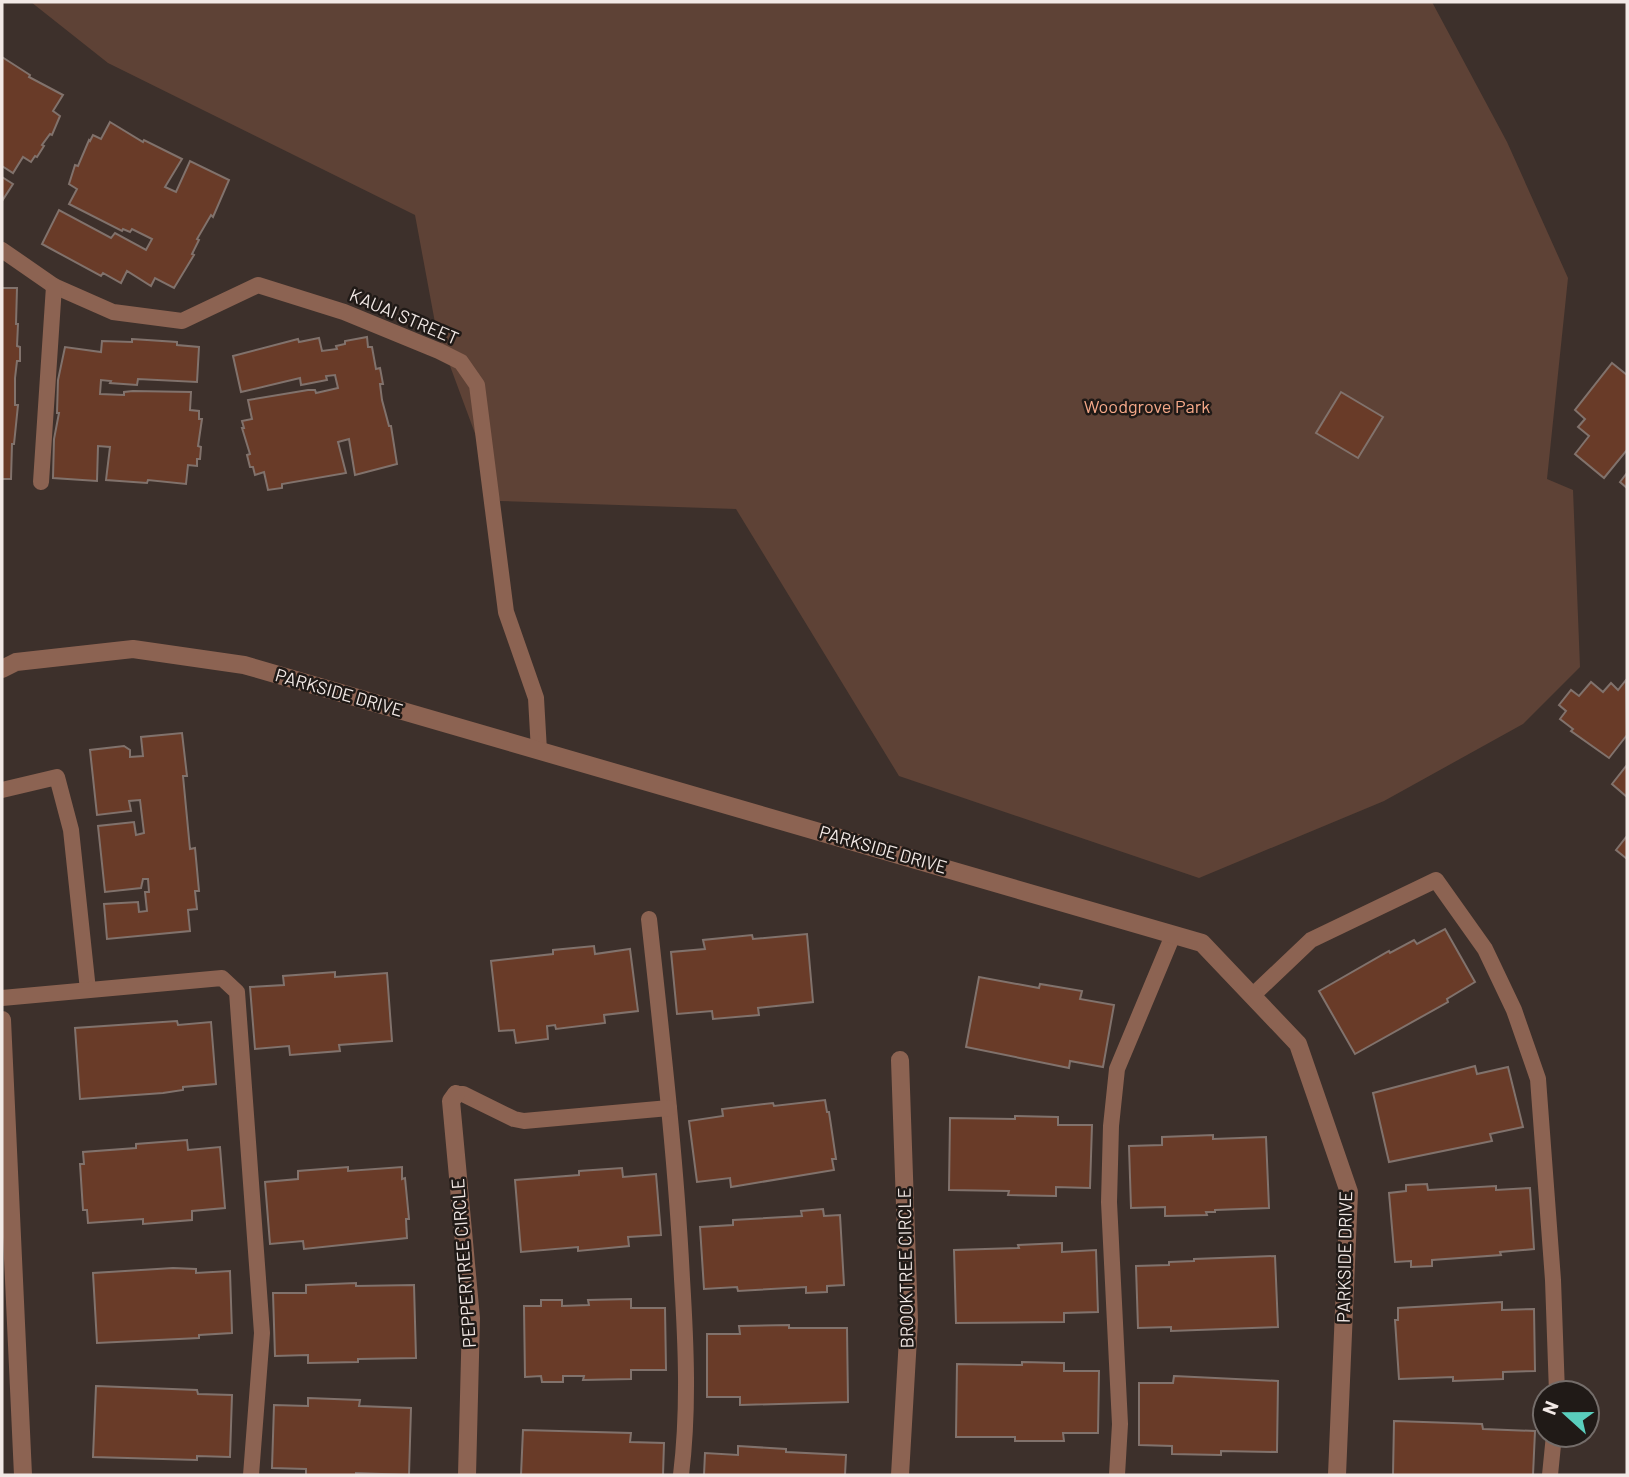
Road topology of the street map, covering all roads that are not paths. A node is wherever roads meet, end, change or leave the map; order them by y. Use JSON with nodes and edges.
{"nodes":[{"id":1,"x":2,"y":250,"type":"edge"},
{"id":2,"x":54,"y":286,"type":"junction"},
{"id":3,"x":41,"y":482,"type":"dead end"},
{"id":4,"x":2,"y":669,"type":"edge"},
{"id":5,"x":539,"y":751,"type":"junction"},
{"id":6,"x":2,"y":790,"type":"edge"},
{"id":7,"x":649,"y":919,"type":"dead end"},
{"id":8,"x":1173,"y":934,"type":"junction"},
{"id":9,"x":88,"y":990,"type":"junction"},
{"id":10,"x":1252,"y":996,"type":"junction"},
{"id":11,"x":2,"y":998,"type":"edge"},
{"id":12,"x":2,"y":1020,"type":"edge"},
{"id":13,"x":2,"y":1041,"type":"edge"},
{"id":14,"x":900,"y":1060,"type":"dead end"},
{"id":15,"x":456,"y":1094,"type":"joint"},
{"id":16,"x":669,"y":1108,"type":"junction"},
{"id":17,"x":1557,"y":1379,"type":"edge"},
{"id":18,"x":1553,"y":1449,"type":"edge"},
{"id":19,"x":23,"y":1475,"type":"edge"},
{"id":20,"x":251,"y":1475,"type":"edge"},
{"id":21,"x":467,"y":1475,"type":"edge"},
{"id":22,"x":681,"y":1475,"type":"edge"},
{"id":23,"x":900,"y":1475,"type":"edge"},
{"id":24,"x":1117,"y":1475,"type":"edge"},
{"id":25,"x":1337,"y":1475,"type":"edge"},
{"id":26,"x":1550,"y":1475,"type":"edge"}],
"edges":[{"from":1,"to":2,"type":"lane","name":"KAUAI STREET"},
{"from":2,"to":3,"type":"lane"},
{"from":2,"to":5,"type":"lane","name":"KAUAI STREET"},
{"from":4,"to":5,"type":"street","name":"PARKSIDE DRIVE"},
{"from":5,"to":8,"type":"street","name":"PARKSIDE DRIVE"},
{"from":6,"to":9,"type":"lane"},
{"from":7,"to":16,"type":"lane"},
{"from":8,"to":10,"type":"street","name":"PARKSIDE DRIVE"},
{"from":8,"to":24,"type":"lane"},
{"from":9,"to":11,"type":"lane"},
{"from":9,"to":20,"type":"lane"},
{"from":10,"to":17,"type":"lane"},
{"from":10,"to":25,"type":"street","name":"PARKSIDE DRIVE"},
{"from":12,"to":13,"type":"street"},
{"from":13,"to":19,"type":"street"},
{"from":14,"to":23,"type":"street","name":"BROOKTREE CIRCLE"},
{"from":15,"to":16,"type":"lane"},
{"from":15,"to":21,"type":"street","name":"PEPPERTREE CIRCLE"},
{"from":16,"to":22,"type":"lane"},
{"from":18,"to":26,"type":"lane"}]}
